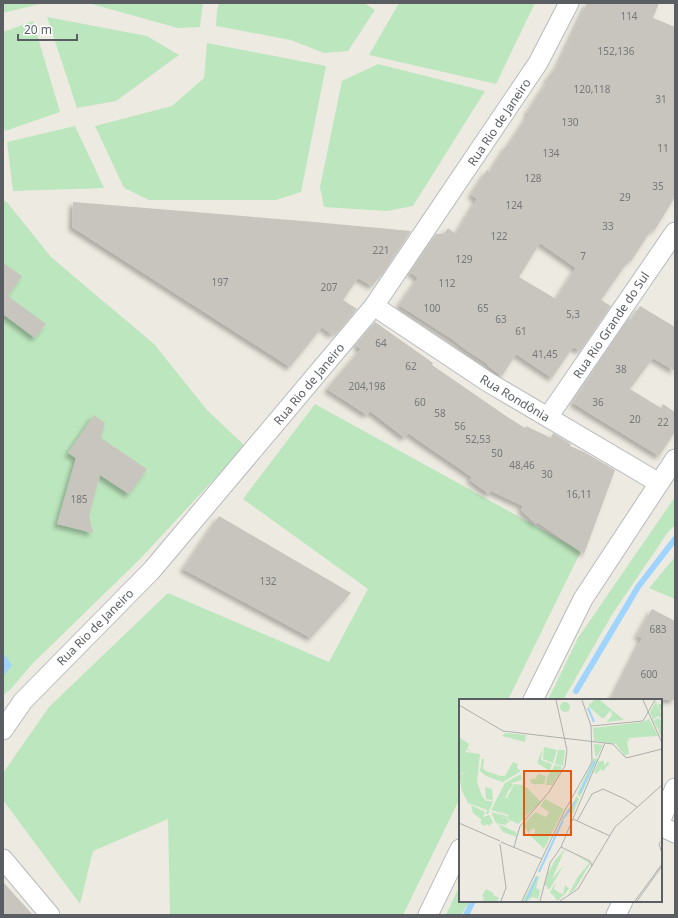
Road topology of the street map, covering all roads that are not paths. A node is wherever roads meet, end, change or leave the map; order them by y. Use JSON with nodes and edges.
{"nodes":[{"id":1,"x":570,"y":3,"type":"edge"},
{"id":2,"x":675,"y":232,"type":"edge"},
{"id":3,"x":374,"y":306,"type":"junction"},
{"id":4,"x":548,"y":417,"type":"junction"},
{"id":5,"x":675,"y":459,"type":"edge"},
{"id":6,"x":659,"y":483,"type":"junction"},
{"id":7,"x":533,"y":699,"type":"edge"},
{"id":8,"x":3,"y":730,"type":"edge"},
{"id":9,"x":675,"y":788,"type":"edge"},
{"id":10,"x":662,"y":817,"type":"edge"},
{"id":11,"x":662,"y":826,"type":"edge"},
{"id":12,"x":675,"y":833,"type":"edge"},
{"id":13,"x":459,"y":851,"type":"edge"},
{"id":14,"x":3,"y":858,"type":"edge"},
{"id":15,"x":622,"y":902,"type":"edge"},
{"id":16,"x":50,"y":915,"type":"edge"},
{"id":17,"x":428,"y":915,"type":"edge"},
{"id":18,"x":616,"y":915,"type":"edge"}],
"edges":[{"from":1,"to":3,"type":"street","name":"Rua Rio de Janeiro"},
{"from":2,"to":4,"type":"street","name":"Rua Rio Grande do Sul"},
{"from":3,"to":4,"type":"street","name":"Rua Rondônia"},
{"from":3,"to":8,"type":"street","name":"Rua Rio de Janeiro"},
{"from":4,"to":6,"type":"street","name":"Rua Rondônia"},
{"from":5,"to":6,"type":"street"},
{"from":6,"to":7,"type":"street"},
{"from":9,"to":10,"type":"street"},
{"from":11,"to":12,"type":"street"},
{"from":13,"to":17,"type":"street"},
{"from":14,"to":16,"type":"street"},
{"from":15,"to":18,"type":"street"}]}
